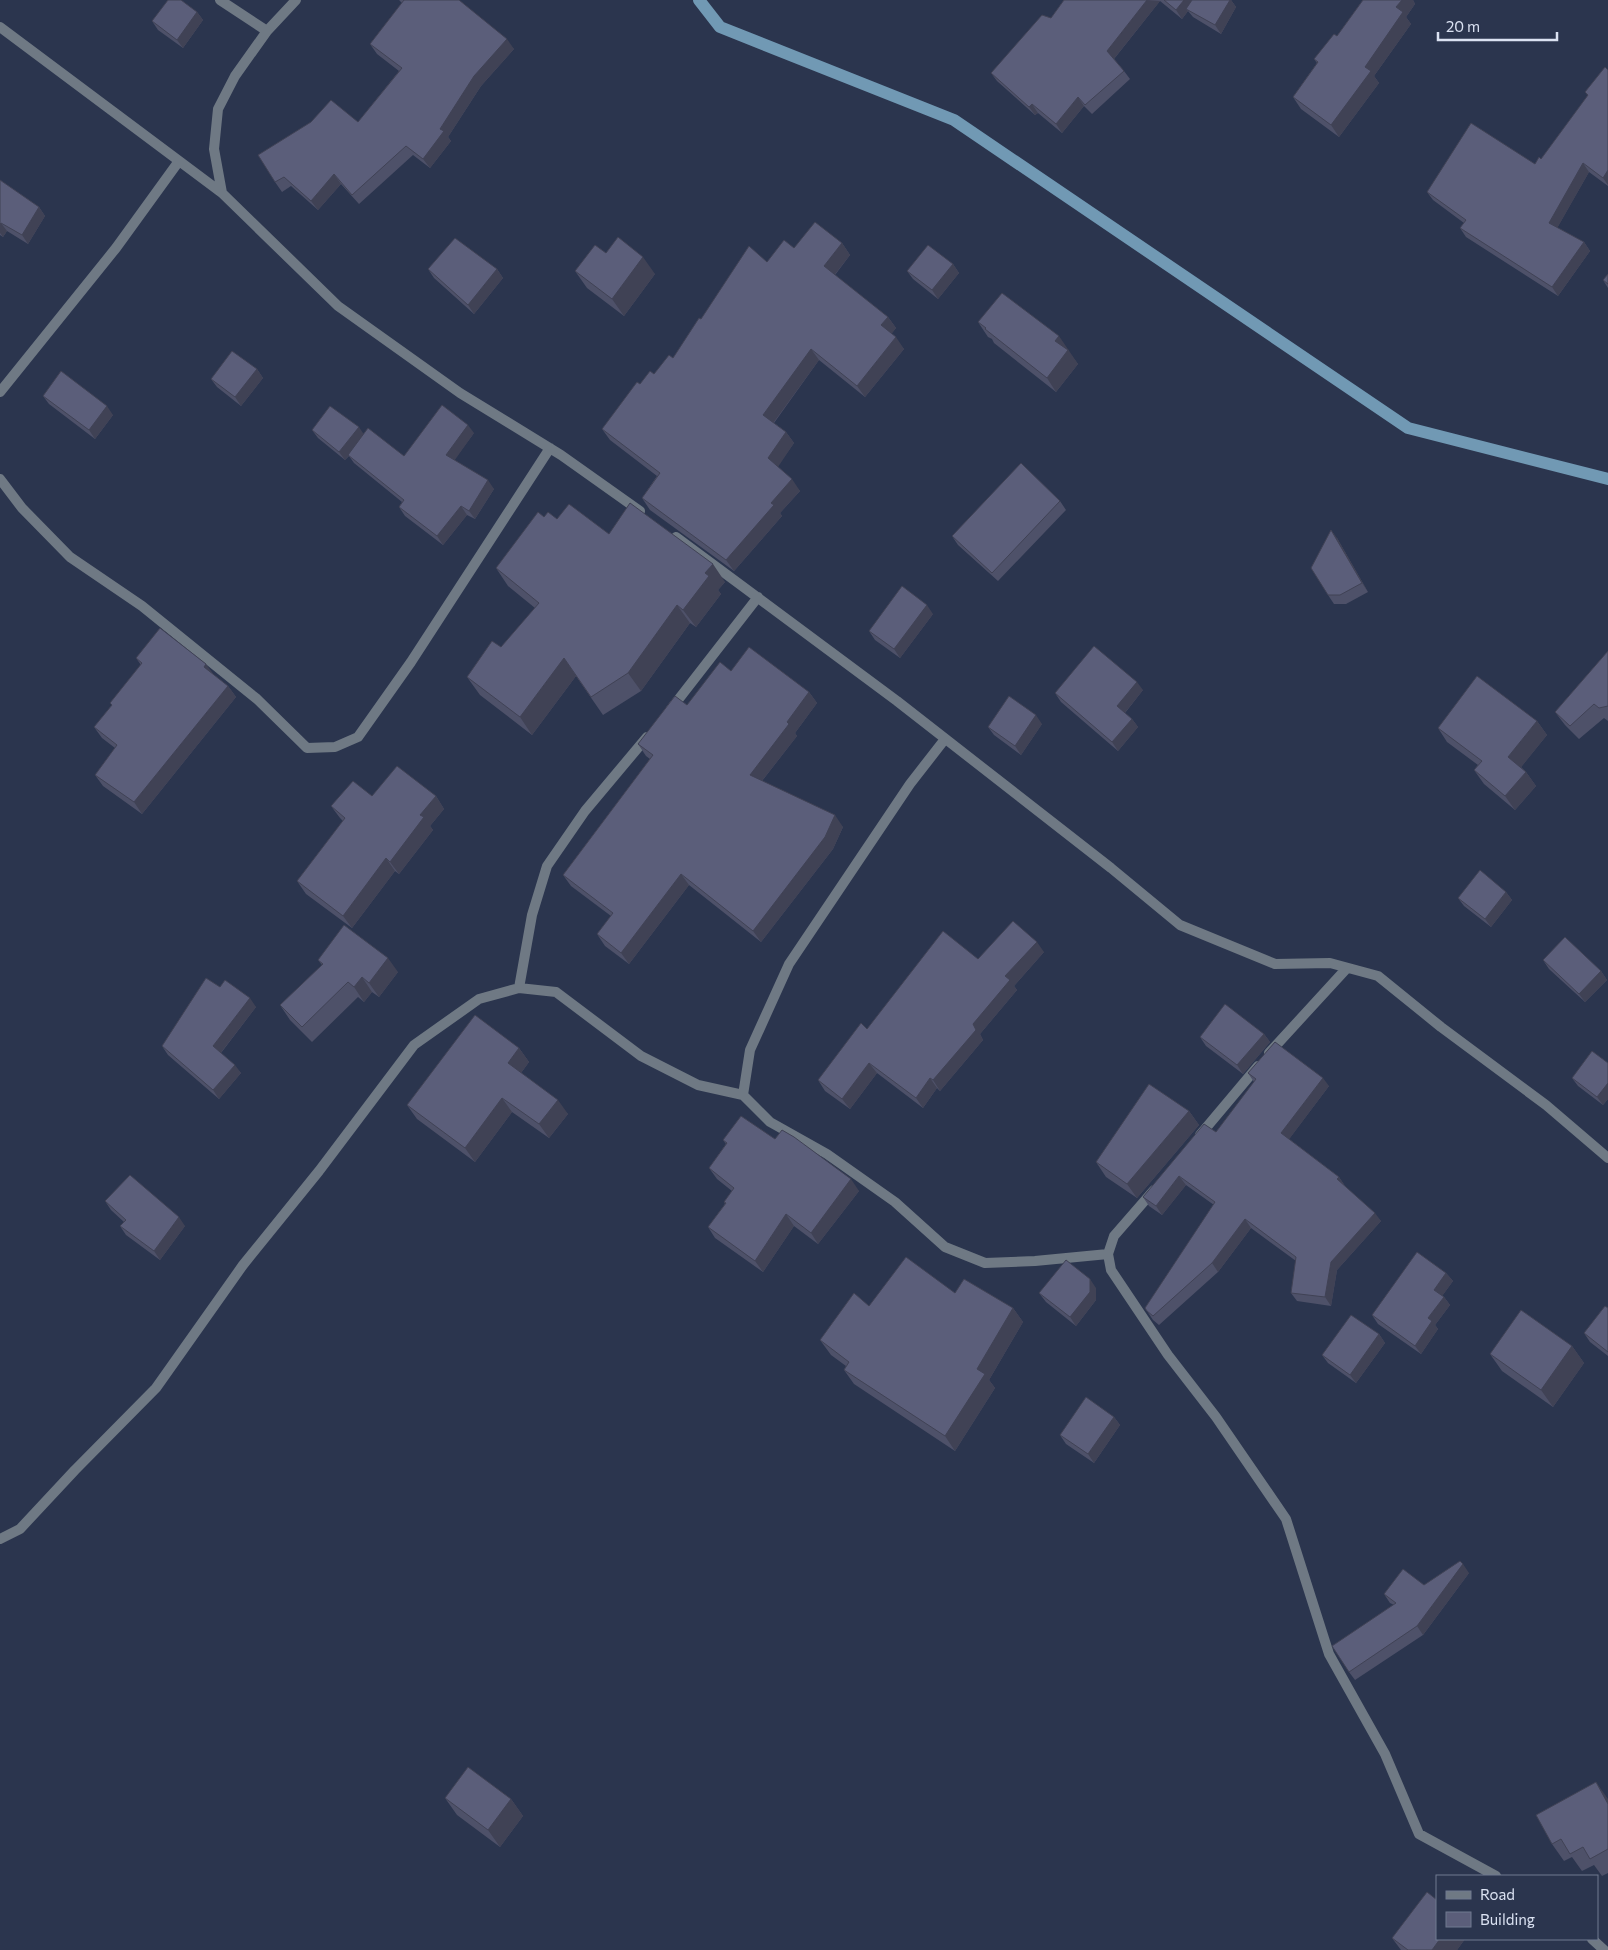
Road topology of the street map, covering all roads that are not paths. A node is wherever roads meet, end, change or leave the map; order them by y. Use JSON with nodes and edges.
{"nodes":[{"id":1,"x":220,"y":0,"type":"edge"},
{"id":2,"x":296,"y":0,"type":"edge"},
{"id":3,"x":0,"y":27,"type":"edge"},
{"id":4,"x":267,"y":32,"type":"junction"},
{"id":5,"x":179,"y":161,"type":"junction"},
{"id":6,"x":222,"y":193,"type":"junction"},
{"id":7,"x":0,"y":392,"type":"edge"},
{"id":8,"x":550,"y":448,"type":"junction"},
{"id":9,"x":0,"y":479,"type":"edge"},
{"id":10,"x":646,"y":516,"type":"edge"},
{"id":11,"x":669,"y":532,"type":"edge"},
{"id":12,"x":758,"y":597,"type":"junction"},
{"id":13,"x":664,"y":718,"type":"edge"},
{"id":14,"x":652,"y":732,"type":"edge"},
{"id":15,"x":945,"y":738,"type":"junction"},
{"id":16,"x":1347,"y":968,"type":"junction"},
{"id":17,"x":519,"y":988,"type":"junction"},
{"id":18,"x":743,"y":1095,"type":"junction"},
{"id":19,"x":1196,"y":1140,"type":"edge"},
{"id":20,"x":1608,"y":1158,"type":"edge"},
{"id":21,"x":1158,"y":1185,"type":"edge"},
{"id":22,"x":1108,"y":1254,"type":"junction"},
{"id":23,"x":0,"y":1539,"type":"edge"},
{"id":24,"x":1494,"y":1875,"type":"edge"},
{"id":25,"x":1593,"y":1940,"type":"edge"},
{"id":26,"x":1604,"y":1950,"type":"edge"}],
"edges":[{"from":1,"to":4,"type":"street"},
{"from":2,"to":4,"type":"street"},
{"from":3,"to":5,"type":"street"},
{"from":4,"to":6,"type":"street"},
{"from":5,"to":6,"type":"street"},
{"from":5,"to":7,"type":"street"},
{"from":6,"to":8,"type":"street"},
{"from":8,"to":9,"type":"street"},
{"from":8,"to":10,"type":"street"},
{"from":11,"to":12,"type":"street"},
{"from":12,"to":13,"type":"street"},
{"from":12,"to":15,"type":"street"},
{"from":14,"to":17,"type":"street"},
{"from":15,"to":16,"type":"street"},
{"from":15,"to":18,"type":"street"},
{"from":16,"to":19,"type":"street"},
{"from":16,"to":20,"type":"street"},
{"from":17,"to":18,"type":"street"},
{"from":17,"to":23,"type":"street"},
{"from":18,"to":22,"type":"street"},
{"from":21,"to":22,"type":"street"},
{"from":22,"to":24,"type":"street"},
{"from":25,"to":26,"type":"street"}]}
